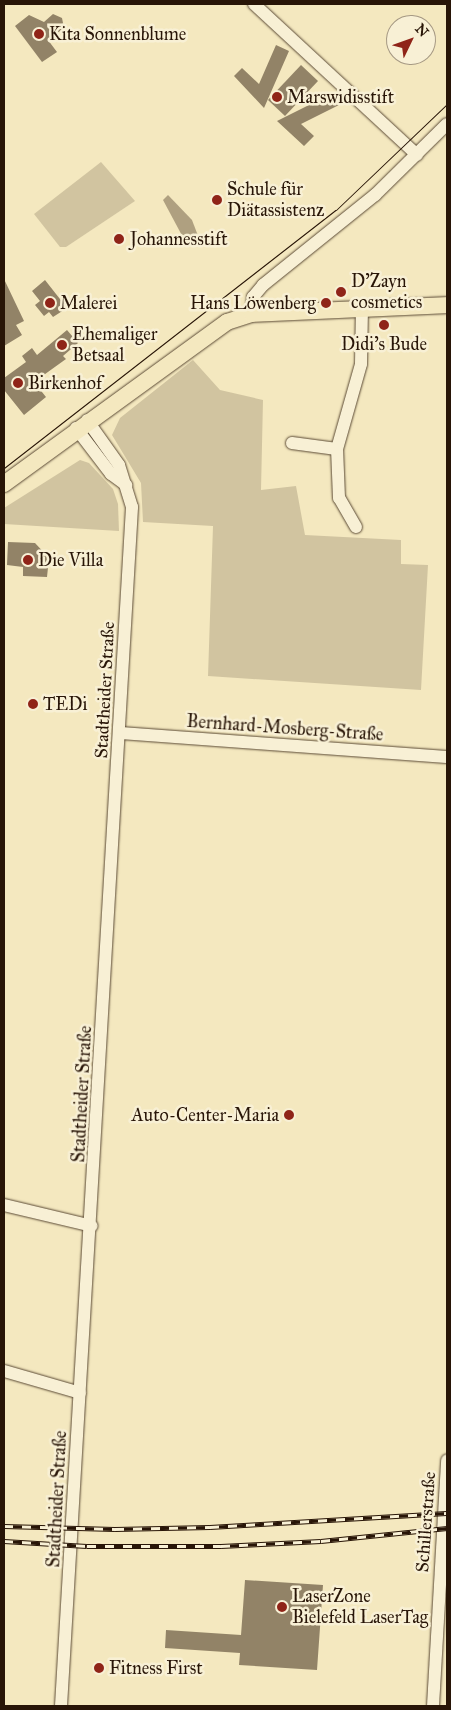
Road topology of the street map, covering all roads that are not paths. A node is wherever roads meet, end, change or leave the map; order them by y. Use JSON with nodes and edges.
{"nodes":[{"id":1,"x":254,"y":4,"type":"edge"},
{"id":2,"x":447,"y":124,"type":"edge"},
{"id":3,"x":417,"y":155,"type":"junction"},
{"id":4,"x":447,"y":305,"type":"edge"},
{"id":5,"x":362,"y":309,"type":"junction"},
{"id":6,"x":252,"y":314,"type":"junction"},
{"id":7,"x":85,"y":428,"type":"junction"},
{"id":8,"x":292,"y":443,"type":"dead end"},
{"id":9,"x":337,"y":449,"type":"junction"},
{"id":10,"x":4,"y":484,"type":"edge"},
{"id":11,"x":4,"y":495,"type":"edge"},
{"id":12,"x":356,"y":527,"type":"dead end"},
{"id":13,"x":120,"y":734,"type":"junction"},
{"id":14,"x":447,"y":757,"type":"edge"},
{"id":15,"x":4,"y":1205,"type":"edge"},
{"id":16,"x":92,"y":1226,"type":"junction"},
{"id":17,"x":4,"y":1371,"type":"edge"},
{"id":18,"x":80,"y":1393,"type":"junction"},
{"id":19,"x":447,"y":1460,"type":"edge"},
{"id":20,"x":443,"y":1586,"type":"edge"},
{"id":21,"x":61,"y":1706,"type":"edge"},
{"id":22,"x":433,"y":1706,"type":"edge"}],
"edges":[{"from":1,"to":3,"type":"street"},
{"from":2,"to":3,"type":"street"},
{"from":3,"to":6,"type":"street"},
{"from":4,"to":5,"type":"main road"},
{"from":5,"to":6,"type":"main road"},
{"from":5,"to":9,"type":"street"},
{"from":6,"to":7,"type":"main road"},
{"from":7,"to":10,"type":"main road"},
{"from":7,"to":11,"type":"main road"},
{"from":7,"to":13,"type":"street","name":"Stadtheider Straße"},
{"from":8,"to":9,"type":"street"},
{"from":9,"to":12,"type":"street"},
{"from":13,"to":14,"type":"street","name":"Bernhard-Mosberg-Straße"},
{"from":13,"to":16,"type":"street","name":"Stadtheider Straße"},
{"from":15,"to":16,"type":"street"},
{"from":16,"to":18,"type":"street","name":"Stadtheider Straße"},
{"from":17,"to":18,"type":"street"},
{"from":18,"to":21,"type":"street","name":"Stadtheider Straße"},
{"from":19,"to":20,"type":"street","name":"Schillerstraße"},
{"from":20,"to":22,"type":"street","name":"Schillerstraße"}]}
